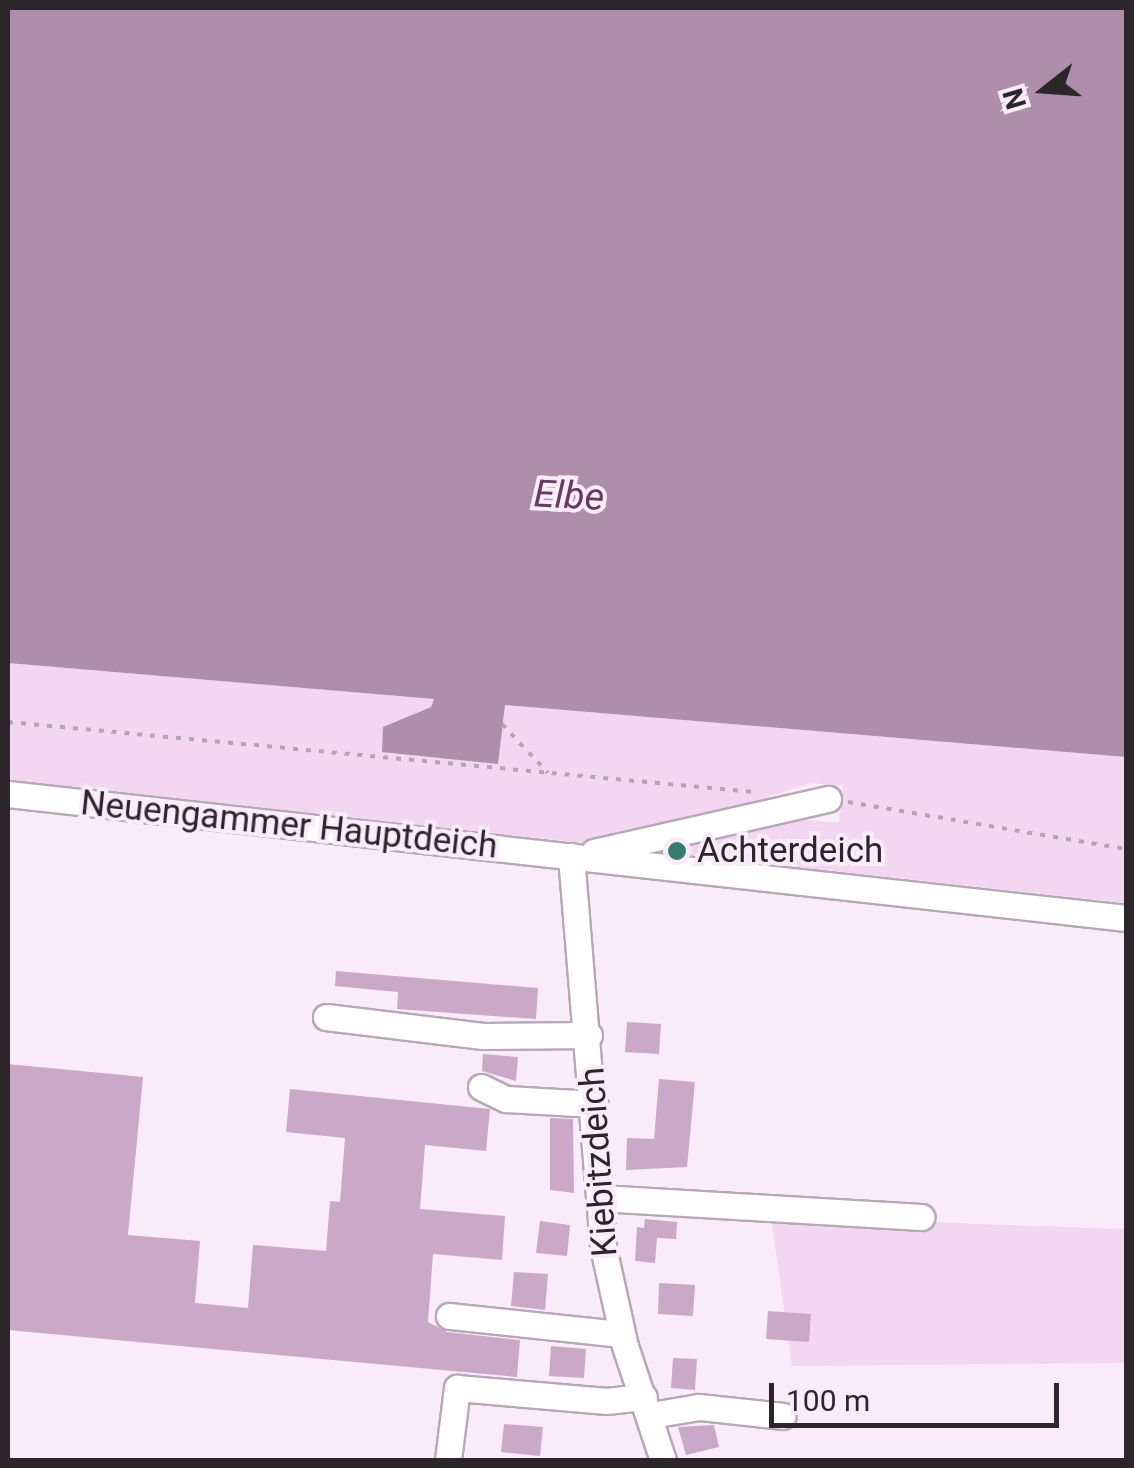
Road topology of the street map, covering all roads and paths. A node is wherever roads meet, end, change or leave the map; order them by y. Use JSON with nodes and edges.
{"nodes":[{"id":1,"x":8,"y":722,"type":"edge"},
{"id":2,"x":502,"y":724,"type":"dead end"},
{"id":3,"x":548,"y":772,"type":"junction"},
{"id":4,"x":8,"y":794,"type":"edge"},
{"id":5,"x":772,"y":794,"type":"dead end"},
{"id":6,"x":828,"y":799,"type":"joint"},
{"id":7,"x":1126,"y":849,"type":"edge"},
{"id":8,"x":572,"y":856,"type":"junction"},
{"id":9,"x":1126,"y":918,"type":"edge"},
{"id":10,"x":326,"y":1017,"type":"dead end"},
{"id":11,"x":589,"y":1036,"type":"junction"},
{"id":12,"x":482,"y":1087,"type":"dead end"},
{"id":13,"x":594,"y":1104,"type":"junction"},
{"id":14,"x":600,"y":1198,"type":"junction"},
{"id":15,"x":921,"y":1217,"type":"dead end"},
{"id":16,"x":449,"y":1316,"type":"dead end"},
{"id":17,"x":621,"y":1334,"type":"junction"},
{"id":18,"x":647,"y":1406,"type":"junction"},
{"id":19,"x":783,"y":1416,"type":"dead end"},
{"id":20,"x":448,"y":1460,"type":"edge"},
{"id":21,"x":664,"y":1460,"type":"edge"}],
"edges":[{"from":1,"to":3,"type":"path"},
{"from":2,"to":3,"type":"path"},
{"from":3,"to":5,"type":"path"},
{"from":4,"to":8,"type":"street","name":"Neuengammer Hauptdeich"},
{"from":6,"to":7,"type":"path"},
{"from":6,"to":8,"type":"street"},
{"from":8,"to":9,"type":"street","name":"Neuengammer Hauptdeich"},
{"from":8,"to":11,"type":"street","name":"Kiebitzdeich"},
{"from":10,"to":11,"type":"street"},
{"from":11,"to":13,"type":"street","name":"Kiebitzdeich"},
{"from":12,"to":13,"type":"street"},
{"from":13,"to":14,"type":"street","name":"Kiebitzdeich"},
{"from":14,"to":15,"type":"street"},
{"from":14,"to":17,"type":"street","name":"Kiebitzdeich"},
{"from":16,"to":17,"type":"street"},
{"from":17,"to":18,"type":"street","name":"Kiebitzdeich"},
{"from":18,"to":19,"type":"street"},
{"from":18,"to":20,"type":"street"},
{"from":18,"to":21,"type":"street","name":"Kiebitzdeich"}]}
